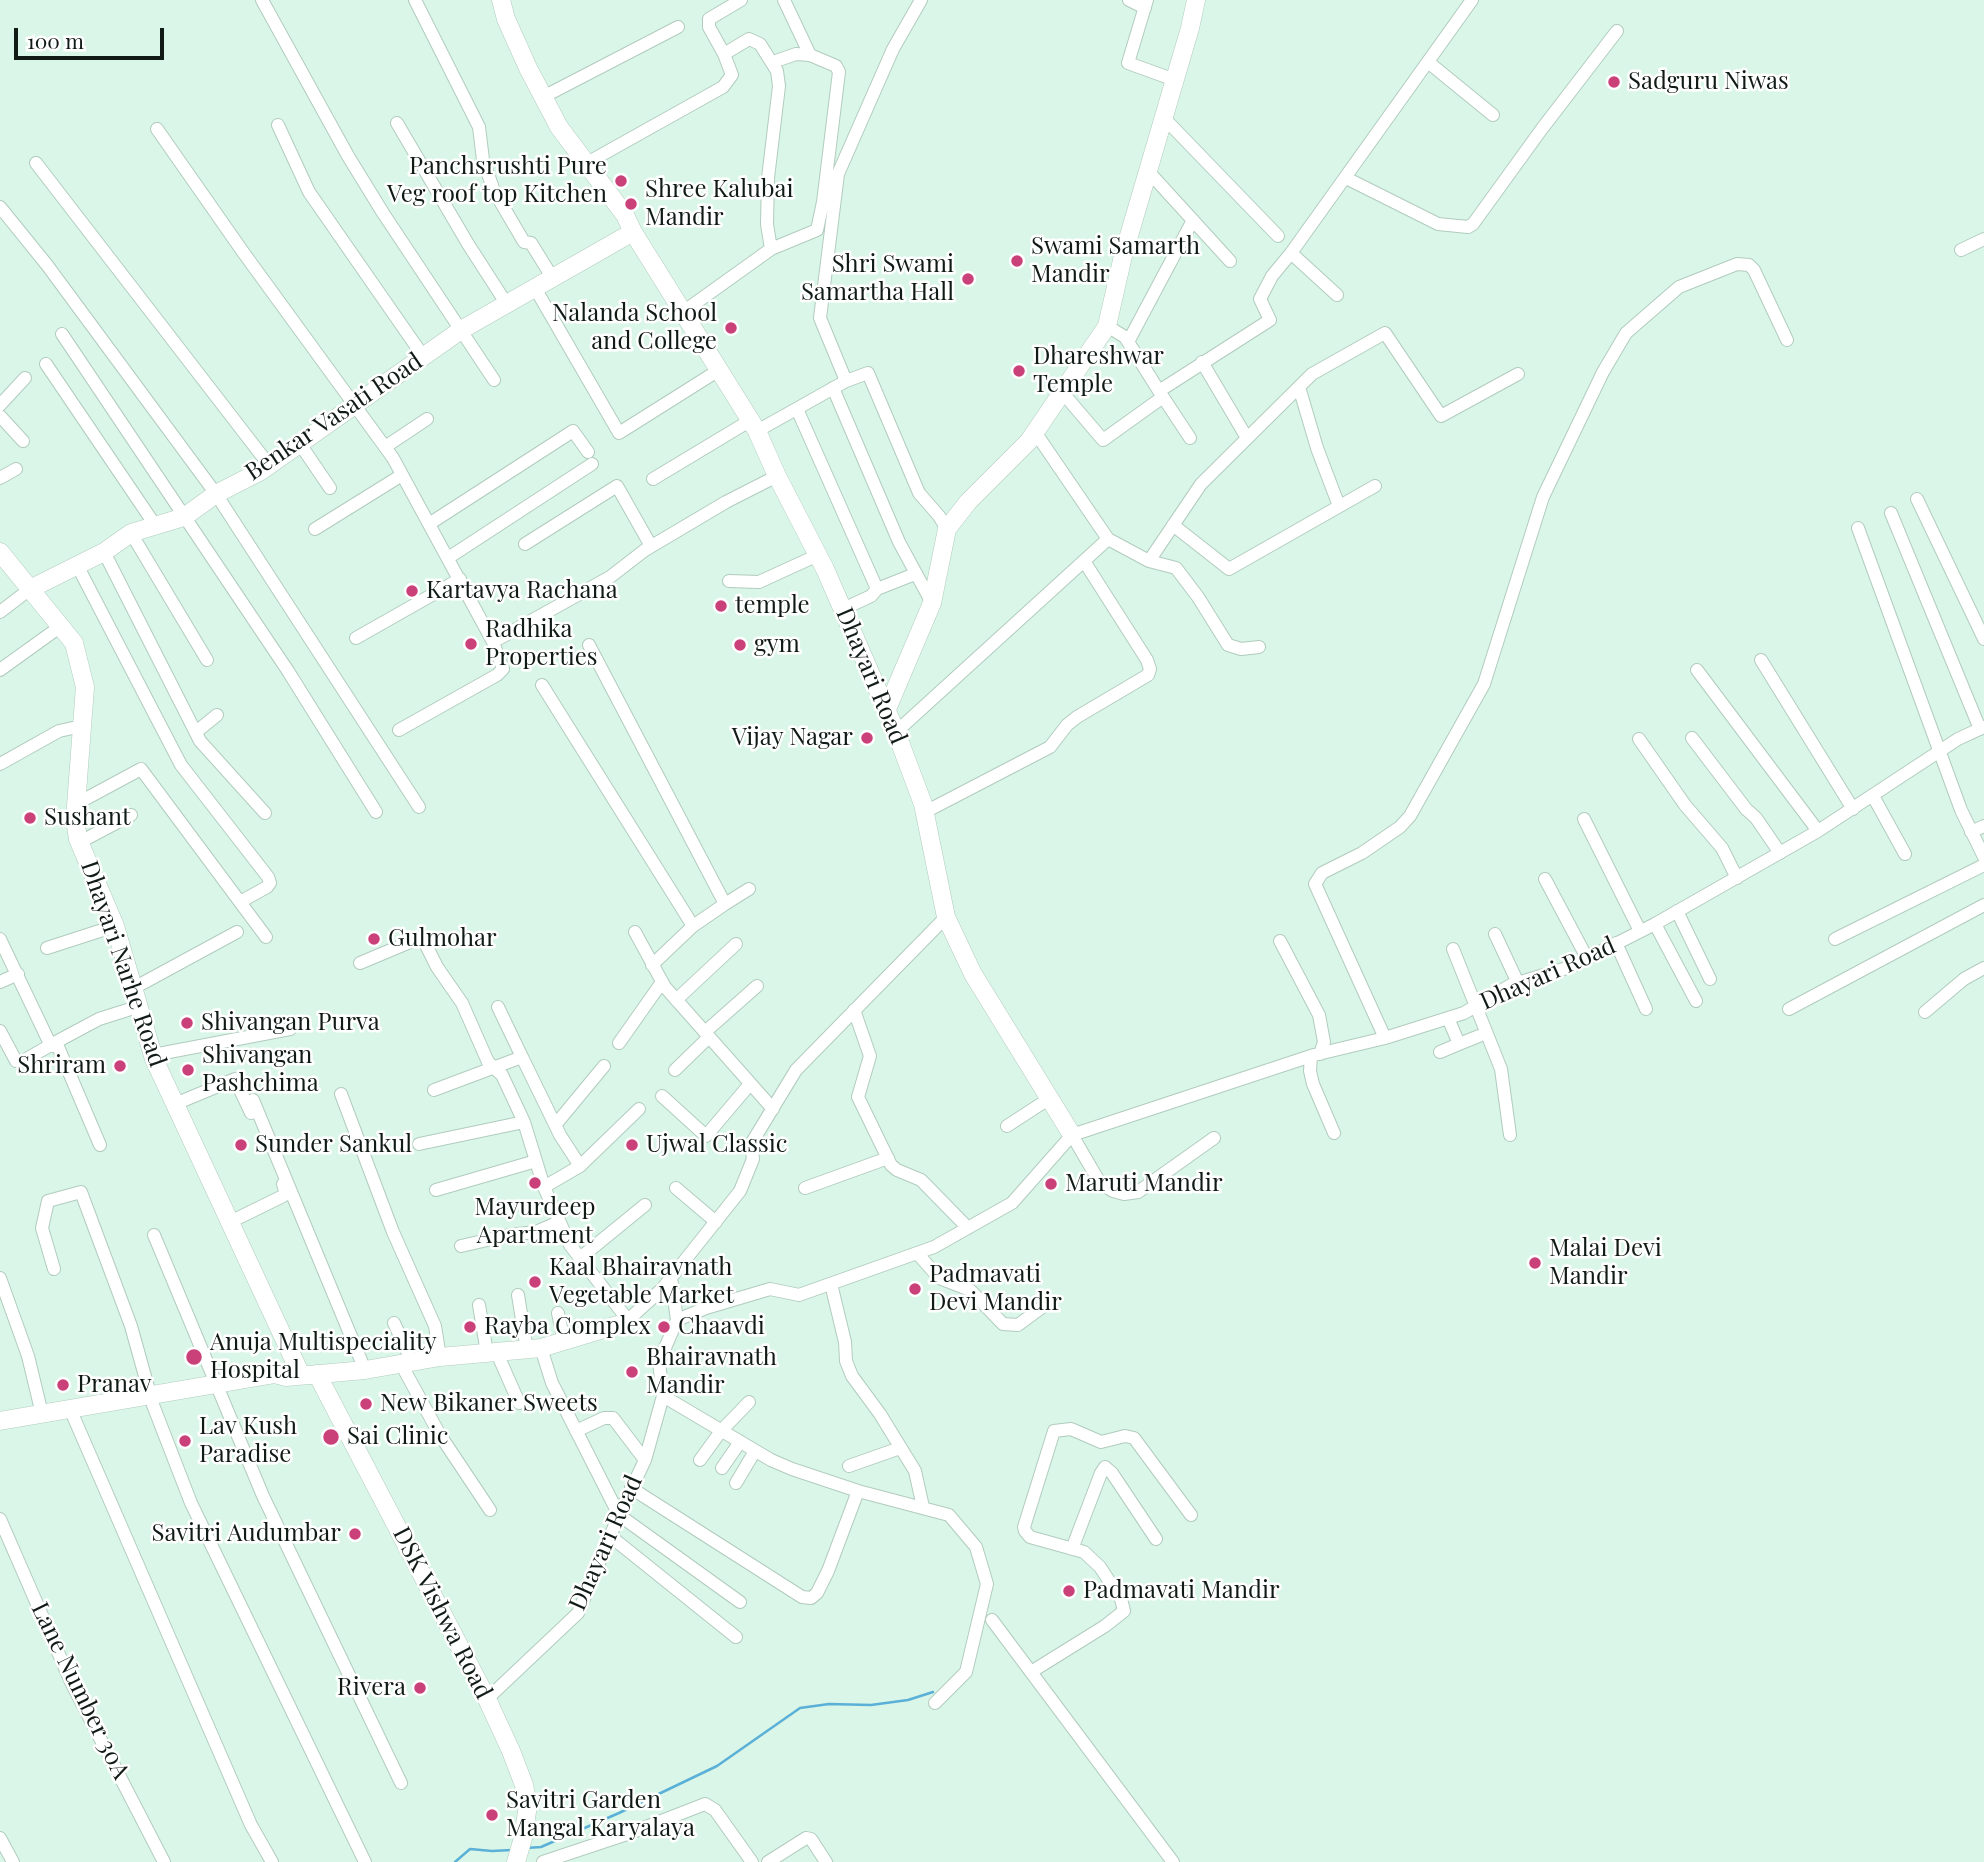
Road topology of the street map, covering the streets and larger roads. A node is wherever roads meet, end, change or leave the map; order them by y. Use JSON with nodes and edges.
{"nodes":[{"id":1,"x":262,"y":0,"type":"edge"},
{"id":2,"x":415,"y":0,"type":"edge"},
{"id":3,"x":501,"y":0,"type":"edge"},
{"id":4,"x":741,"y":0,"type":"edge"},
{"id":5,"x":785,"y":0,"type":"edge"},
{"id":6,"x":921,"y":0,"type":"edge"},
{"id":7,"x":1129,"y":0,"type":"edge"},
{"id":8,"x":1196,"y":0,"type":"edge"},
{"id":9,"x":1472,"y":0,"type":"edge"},
{"id":10,"x":1146,"y":4,"type":"edge"},
{"id":11,"x":678,"y":27,"type":"dead end"},
{"id":12,"x":1617,"y":31,"type":"dead end"},
{"id":13,"x":724,"y":54,"type":"junction"},
{"id":14,"x":810,"y":55,"type":"junction"},
{"id":15,"x":773,"y":62,"type":"junction"},
{"id":16,"x":1428,"y":62,"type":"junction"},
{"id":17,"x":1175,"y":80,"type":"junction"},
{"id":18,"x":543,"y":97,"type":"junction"},
{"id":19,"x":1493,"y":115,"type":"dead end"},
{"id":20,"x":1164,"y":118,"type":"junction"},
{"id":21,"x":397,"y":123,"type":"dead end"},
{"id":22,"x":278,"y":125,"type":"dead end"},
{"id":23,"x":157,"y":129,"type":"dead end"},
{"id":24,"x":36,"y":163,"type":"dead end"},
{"id":25,"x":587,"y":163,"type":"junction"},
{"id":26,"x":1148,"y":171,"type":"junction"},
{"id":27,"x":1346,"y":178,"type":"junction"},
{"id":28,"x":0,"y":207,"type":"edge"},
{"id":29,"x":1193,"y":220,"type":"junction"},
{"id":30,"x":633,"y":232,"type":"junction"},
{"id":31,"x":1278,"y":236,"type":"dead end"},
{"id":32,"x":1984,"y":239,"type":"edge"},
{"id":33,"x":771,"y":248,"type":"junction"},
{"id":34,"x":1961,"y":250,"type":"dead end"},
{"id":35,"x":1292,"y":253,"type":"junction"},
{"id":36,"x":1230,"y":261,"type":"dead end"},
{"id":37,"x":552,"y":277,"type":"junction"},
{"id":38,"x":535,"y":288,"type":"junction"},
{"id":39,"x":1337,"y":295,"type":"dead end"},
{"id":40,"x":506,"y":303,"type":"junction"},
{"id":41,"x":684,"y":312,"type":"junction"},
{"id":42,"x":1107,"y":326,"type":"junction"},
{"id":43,"x":461,"y":330,"type":"junction"},
{"id":44,"x":62,"y":334,"type":"dead end"},
{"id":45,"x":1787,"y":340,"type":"dead end"},
{"id":46,"x":1128,"y":342,"type":"junction"},
{"id":47,"x":424,"y":356,"type":"junction"},
{"id":48,"x":1202,"y":362,"type":"junction"},
{"id":49,"x":46,"y":364,"type":"dead end"},
{"id":50,"x":719,"y":370,"type":"junction"},
{"id":51,"x":1518,"y":374,"type":"dead end"},
{"id":52,"x":25,"y":378,"type":"dead end"},
{"id":53,"x":494,"y":380,"type":"dead end"},
{"id":54,"x":846,"y":381,"type":"junction"},
{"id":55,"x":1299,"y":387,"type":"junction"},
{"id":56,"x":834,"y":388,"type":"junction"},
{"id":57,"x":1062,"y":392,"type":"junction"},
{"id":58,"x":1161,"y":394,"type":"junction"},
{"id":59,"x":355,"y":404,"type":"junction"},
{"id":60,"x":0,"y":405,"type":"edge"},
{"id":61,"x":797,"y":409,"type":"junction"},
{"id":62,"x":0,"y":416,"type":"edge"},
{"id":63,"x":426,"y":419,"type":"dead end"},
{"id":64,"x":754,"y":426,"type":"junction"},
{"id":65,"x":1035,"y":432,"type":"junction"},
{"id":66,"x":1190,"y":438,"type":"dead end"},
{"id":67,"x":1247,"y":438,"type":"junction"},
{"id":68,"x":23,"y":441,"type":"dead end"},
{"id":69,"x":300,"y":444,"type":"junction"},
{"id":70,"x":385,"y":447,"type":"junction"},
{"id":71,"x":269,"y":466,"type":"junction"},
{"id":72,"x":16,"y":469,"type":"dead end"},
{"id":73,"x":402,"y":475,"type":"junction"},
{"id":74,"x":777,"y":477,"type":"junction"},
{"id":75,"x":0,"y":478,"type":"edge"},
{"id":76,"x":653,"y":479,"type":"dead end"},
{"id":77,"x":1374,"y":486,"type":"dead end"},
{"id":78,"x":330,"y":488,"type":"dead end"},
{"id":79,"x":216,"y":494,"type":"junction"},
{"id":80,"x":1917,"y":499,"type":"dead end"},
{"id":81,"x":1339,"y":506,"type":"junction"},
{"id":82,"x":1891,"y":513,"type":"dead end"},
{"id":83,"x":184,"y":517,"type":"junction"},
{"id":84,"x":429,"y":524,"type":"junction"},
{"id":85,"x":155,"y":525,"type":"junction"},
{"id":86,"x":1173,"y":525,"type":"junction"},
{"id":87,"x":1858,"y":528,"type":"dead end"},
{"id":88,"x":315,"y":529,"type":"dead end"},
{"id":89,"x":947,"y":529,"type":"junction"},
{"id":90,"x":131,"y":533,"type":"junction"},
{"id":91,"x":1108,"y":539,"type":"junction"},
{"id":92,"x":525,"y":544,"type":"dead end"},
{"id":93,"x":651,"y":546,"type":"junction"},
{"id":94,"x":0,"y":552,"type":"edge"},
{"id":95,"x":104,"y":552,"type":"junction"},
{"id":96,"x":818,"y":555,"type":"junction"},
{"id":97,"x":448,"y":558,"type":"junction"},
{"id":98,"x":1084,"y":561,"type":"junction"},
{"id":99,"x":1149,"y":561,"type":"junction"},
{"id":100,"x":77,"y":565,"type":"junction"},
{"id":101,"x":915,"y":574,"type":"junction"},
{"id":102,"x":460,"y":579,"type":"junction"},
{"id":103,"x":729,"y":581,"type":"dead end"},
{"id":104,"x":30,"y":589,"type":"junction"},
{"id":105,"x":877,"y":589,"type":"junction"},
{"id":106,"x":932,"y":603,"type":"junction"},
{"id":107,"x":843,"y":609,"type":"junction"},
{"id":108,"x":0,"y":612,"type":"edge"},
{"id":109,"x":61,"y":626,"type":"junction"},
{"id":110,"x":356,"y":638,"type":"dead end"},
{"id":111,"x":1984,"y":639,"type":"edge"},
{"id":112,"x":493,"y":642,"type":"junction"},
{"id":113,"x":589,"y":645,"type":"dead end"},
{"id":114,"x":1259,"y":647,"type":"dead end"},
{"id":115,"x":207,"y":660,"type":"dead end"},
{"id":116,"x":1761,"y":660,"type":"dead end"},
{"id":117,"x":0,"y":670,"type":"edge"},
{"id":118,"x":1697,"y":670,"type":"dead end"},
{"id":119,"x":542,"y":685,"type":"dead end"},
{"id":120,"x":887,"y":709,"type":"junction"},
{"id":121,"x":216,"y":715,"type":"dead end"},
{"id":122,"x":82,"y":726,"type":"junction"},
{"id":123,"x":1982,"y":728,"type":"edge"},
{"id":124,"x":399,"y":730,"type":"dead end"},
{"id":125,"x":196,"y":732,"type":"junction"},
{"id":126,"x":896,"y":732,"type":"junction"},
{"id":127,"x":1692,"y":738,"type":"dead end"},
{"id":128,"x":1639,"y":739,"type":"dead end"},
{"id":129,"x":1939,"y":752,"type":"junction"},
{"id":130,"x":0,"y":764,"type":"edge"},
{"id":131,"x":1873,"y":796,"type":"junction"},
{"id":132,"x":76,"y":804,"type":"junction"},
{"id":133,"x":418,"y":807,"type":"dead end"},
{"id":134,"x":1853,"y":809,"type":"junction"},
{"id":135,"x":376,"y":812,"type":"dead end"},
{"id":136,"x":925,"y":812,"type":"junction"},
{"id":137,"x":265,"y":813,"type":"dead end"},
{"id":138,"x":131,"y":815,"type":"dead end"},
{"id":139,"x":1584,"y":819,"type":"dead end"},
{"id":140,"x":1984,"y":826,"type":"edge"},
{"id":141,"x":1818,"y":831,"type":"junction"},
{"id":142,"x":1971,"y":832,"type":"junction"},
{"id":143,"x":80,"y":842,"type":"junction"},
{"id":144,"x":1780,"y":853,"type":"junction"},
{"id":145,"x":1905,"y":854,"type":"dead end"},
{"id":146,"x":1984,"y":857,"type":"edge"},
{"id":147,"x":1984,"y":865,"type":"edge"},
{"id":148,"x":1737,"y":878,"type":"junction"},
{"id":149,"x":1545,"y":879,"type":"dead end"},
{"id":150,"x":749,"y":889,"type":"dead end"},
{"id":151,"x":240,"y":902,"type":"junction"},
{"id":152,"x":725,"y":904,"type":"junction"},
{"id":153,"x":1984,"y":905,"type":"edge"},
{"id":154,"x":1677,"y":911,"type":"junction"},
{"id":155,"x":946,"y":917,"type":"junction"},
{"id":156,"x":1655,"y":924,"type":"junction"},
{"id":157,"x":115,"y":926,"type":"junction"},
{"id":158,"x":693,"y":926,"type":"junction"},
{"id":159,"x":1640,"y":931,"type":"junction"},
{"id":160,"x":237,"y":932,"type":"dead end"},
{"id":161,"x":635,"y":932,"type":"dead end"},
{"id":162,"x":1495,"y":934,"type":"dead end"},
{"id":163,"x":266,"y":937,"type":"dead end"},
{"id":164,"x":0,"y":939,"type":"edge"},
{"id":165,"x":1835,"y":939,"type":"dead end"},
{"id":166,"x":1280,"y":941,"type":"dead end"},
{"id":167,"x":1616,"y":943,"type":"junction"},
{"id":168,"x":736,"y":944,"type":"dead end"},
{"id":169,"x":47,"y":948,"type":"dead end"},
{"id":170,"x":1452,"y":949,"type":"dead end"},
{"id":171,"x":1587,"y":958,"type":"junction"},
{"id":172,"x":360,"y":963,"type":"dead end"},
{"id":173,"x":652,"y":965,"type":"junction"},
{"id":174,"x":1984,"y":968,"type":"edge"},
{"id":175,"x":18,"y":974,"type":"junction"},
{"id":176,"x":1710,"y":979,"type":"dead end"},
{"id":177,"x":0,"y":982,"type":"edge"},
{"id":178,"x":662,"y":982,"type":"junction"},
{"id":179,"x":1518,"y":983,"type":"junction"},
{"id":180,"x":757,"y":986,"type":"dead end"},
{"id":181,"x":132,"y":989,"type":"junction"},
{"id":182,"x":676,"y":1000,"type":"junction"},
{"id":183,"x":1696,"y":1001,"type":"dead end"},
{"id":184,"x":1475,"y":1006,"type":"junction"},
{"id":185,"x":137,"y":1007,"type":"junction"},
{"id":186,"x":498,"y":1007,"type":"dead end"},
{"id":187,"x":1646,"y":1009,"type":"dead end"},
{"id":188,"x":1789,"y":1009,"type":"dead end"},
{"id":189,"x":854,"y":1010,"type":"junction"},
{"id":190,"x":1925,"y":1012,"type":"dead end"},
{"id":191,"x":1448,"y":1018,"type":"junction"},
{"id":192,"x":290,"y":1029,"type":"dead end"},
{"id":193,"x":0,"y":1031,"type":"edge"},
{"id":194,"x":707,"y":1034,"type":"junction"},
{"id":195,"x":1479,"y":1036,"type":"dead end"},
{"id":196,"x":1385,"y":1038,"type":"junction"},
{"id":197,"x":618,"y":1043,"type":"dead end"},
{"id":198,"x":53,"y":1044,"type":"junction"},
{"id":199,"x":1459,"y":1044,"type":"junction"},
{"id":200,"x":1440,"y":1052,"type":"dead end"},
{"id":201,"x":153,"y":1055,"type":"junction"},
{"id":202,"x":1316,"y":1055,"type":"junction"},
{"id":203,"x":523,"y":1058,"type":"junction"},
{"id":204,"x":604,"y":1066,"type":"dead end"},
{"id":205,"x":492,"y":1067,"type":"junction"},
{"id":206,"x":675,"y":1070,"type":"dead end"},
{"id":207,"x":750,"y":1084,"type":"junction"},
{"id":208,"x":433,"y":1090,"type":"dead end"},
{"id":209,"x":341,"y":1094,"type":"dead end"},
{"id":210,"x":662,"y":1096,"type":"dead end"},
{"id":211,"x":1050,"y":1098,"type":"junction"},
{"id":212,"x":253,"y":1100,"type":"dead end"},
{"id":213,"x":175,"y":1104,"type":"junction"},
{"id":214,"x":639,"y":1109,"type":"dead end"},
{"id":215,"x":774,"y":1109,"type":"junction"},
{"id":216,"x":524,"y":1122,"type":"junction"},
{"id":217,"x":556,"y":1124,"type":"junction"},
{"id":218,"x":1007,"y":1126,"type":"dead end"},
{"id":219,"x":1334,"y":1133,"type":"dead end"},
{"id":220,"x":1072,"y":1135,"type":"junction"},
{"id":221,"x":1510,"y":1135,"type":"dead end"},
{"id":222,"x":1214,"y":1138,"type":"dead end"},
{"id":223,"x":419,"y":1143,"type":"dead end"},
{"id":224,"x":100,"y":1145,"type":"dead end"},
{"id":225,"x":888,"y":1158,"type":"junction"},
{"id":226,"x":536,"y":1161,"type":"junction"},
{"id":227,"x":580,"y":1166,"type":"junction"},
{"id":228,"x":544,"y":1187,"type":"junction"},
{"id":229,"x":676,"y":1188,"type":"dead end"},
{"id":230,"x":805,"y":1188,"type":"dead end"},
{"id":231,"x":436,"y":1190,"type":"dead end"},
{"id":232,"x":645,"y":1205,"type":"dead end"},
{"id":233,"x":230,"y":1222,"type":"junction"},
{"id":234,"x":559,"y":1222,"type":"junction"},
{"id":235,"x":716,"y":1222,"type":"junction"},
{"id":236,"x":968,"y":1228,"type":"junction"},
{"id":237,"x":154,"y":1235,"type":"dead end"},
{"id":238,"x":461,"y":1247,"type":"dead end"},
{"id":239,"x":917,"y":1253,"type":"junction"},
{"id":240,"x":580,"y":1258,"type":"junction"},
{"id":241,"x":54,"y":1269,"type":"dead end"},
{"id":242,"x":671,"y":1277,"type":"junction"},
{"id":243,"x":0,"y":1279,"type":"edge"},
{"id":244,"x":831,"y":1284,"type":"junction"},
{"id":245,"x":518,"y":1295,"type":"dead end"},
{"id":246,"x":479,"y":1305,"type":"dead end"},
{"id":247,"x":1045,"y":1305,"type":"dead end"},
{"id":248,"x":558,"y":1313,"type":"dead end"},
{"id":249,"x":677,"y":1320,"type":"junction"},
{"id":250,"x":623,"y":1322,"type":"junction"},
{"id":251,"x":394,"y":1323,"type":"dead end"},
{"id":252,"x":564,"y":1342,"type":"junction"},
{"id":253,"x":534,"y":1349,"type":"junction"},
{"id":254,"x":492,"y":1353,"type":"junction"},
{"id":255,"x":440,"y":1357,"type":"junction"},
{"id":256,"x":407,"y":1363,"type":"junction"},
{"id":257,"x":365,"y":1370,"type":"junction"},
{"id":258,"x":302,"y":1375,"type":"junction"},
{"id":259,"x":218,"y":1388,"type":"junction"},
{"id":260,"x":663,"y":1396,"type":"junction"},
{"id":261,"x":152,"y":1400,"type":"junction"},
{"id":262,"x":749,"y":1402,"type":"dead end"},
{"id":263,"x":519,"y":1403,"type":"dead end"},
{"id":264,"x":41,"y":1414,"type":"junction"},
{"id":265,"x":74,"y":1418,"type":"junction"},
{"id":266,"x":0,"y":1421,"type":"edge"},
{"id":267,"x":0,"y":1431,"type":"edge"},
{"id":268,"x":721,"y":1431,"type":"junction"},
{"id":269,"x":576,"y":1432,"type":"junction"},
{"id":270,"x":740,"y":1442,"type":"junction"},
{"id":271,"x":1101,"y":1442,"type":"junction"},
{"id":272,"x":901,"y":1448,"type":"junction"},
{"id":273,"x":755,"y":1451,"type":"junction"},
{"id":274,"x":645,"y":1460,"type":"junction"},
{"id":275,"x":699,"y":1460,"type":"dead end"},
{"id":276,"x":849,"y":1466,"type":"dead end"},
{"id":277,"x":1105,"y":1467,"type":"junction"},
{"id":278,"x":722,"y":1468,"type":"dead end"},
{"id":279,"x":736,"y":1483,"type":"dead end"},
{"id":280,"x":631,"y":1488,"type":"junction"},
{"id":281,"x":858,"y":1491,"type":"junction"},
{"id":282,"x":923,"y":1507,"type":"junction"},
{"id":283,"x":490,"y":1510,"type":"dead end"},
{"id":284,"x":619,"y":1515,"type":"junction"},
{"id":285,"x":1191,"y":1516,"type":"dead end"},
{"id":286,"x":0,"y":1519,"type":"edge"},
{"id":287,"x":610,"y":1536,"type":"junction"},
{"id":288,"x":1156,"y":1539,"type":"dead end"},
{"id":289,"x":1072,"y":1549,"type":"junction"},
{"id":290,"x":740,"y":1602,"type":"dead end"},
{"id":291,"x":992,"y":1620,"type":"dead end"},
{"id":292,"x":736,"y":1637,"type":"dead end"},
{"id":293,"x":1031,"y":1672,"type":"junction"},
{"id":294,"x":487,"y":1699,"type":"junction"},
{"id":295,"x":936,"y":1703,"type":"dead end"},
{"id":296,"x":401,"y":1783,"type":"dead end"},
{"id":297,"x":0,"y":1838,"type":"edge"},
{"id":298,"x":13,"y":1862,"type":"edge"},
{"id":299,"x":164,"y":1862,"type":"edge"},
{"id":300,"x":272,"y":1862,"type":"edge"},
{"id":301,"x":365,"y":1862,"type":"edge"},
{"id":302,"x":516,"y":1862,"type":"edge"},
{"id":303,"x":543,"y":1862,"type":"edge"},
{"id":304,"x":752,"y":1862,"type":"edge"},
{"id":305,"x":768,"y":1862,"type":"edge"},
{"id":306,"x":826,"y":1862,"type":"edge"},
{"id":307,"x":1173,"y":1862,"type":"edge"}],
"edges":[{"from":1,"to":43,"type":"street"},
{"from":2,"to":37,"type":"street"},
{"from":3,"to":18,"type":"street","name":"Dhayari Road"},
{"from":4,"to":13,"type":"street"},
{"from":5,"to":14,"type":"street"},
{"from":6,"to":54,"type":"street"},
{"from":7,"to":10,"type":"street"},
{"from":8,"to":17,"type":"street"},
{"from":9,"to":16,"type":"street"},
{"from":10,"to":17,"type":"street"},
{"from":11,"to":18,"type":"street"},
{"from":12,"to":27,"type":"street"},
{"from":13,"to":15,"type":"street"},
{"from":13,"to":25,"type":"street"},
{"from":14,"to":15,"type":"street"},
{"from":14,"to":33,"type":"street"},
{"from":15,"to":33,"type":"street"},
{"from":16,"to":19,"type":"street"},
{"from":16,"to":27,"type":"street"},
{"from":17,"to":20,"type":"street"},
{"from":18,"to":25,"type":"street","name":"Dhayari Road"},
{"from":20,"to":26,"type":"street"},
{"from":20,"to":31,"type":"street"},
{"from":21,"to":40,"type":"street"},
{"from":22,"to":47,"type":"street"},
{"from":23,"to":59,"type":"street"},
{"from":24,"to":71,"type":"street"},
{"from":25,"to":30,"type":"street","name":"Dhayari Road"},
{"from":26,"to":29,"type":"street"},
{"from":26,"to":42,"type":"street"},
{"from":27,"to":35,"type":"street"},
{"from":28,"to":79,"type":"street"},
{"from":29,"to":36,"type":"street"},
{"from":29,"to":46,"type":"street"},
{"from":30,"to":37,"type":"street","name":"Benkar Vasati Road"},
{"from":30,"to":41,"type":"street","name":"Dhayari Road"},
{"from":32,"to":34,"type":"street"},
{"from":33,"to":41,"type":"street"},
{"from":35,"to":39,"type":"street"},
{"from":35,"to":48,"type":"street"},
{"from":37,"to":38,"type":"street","name":"Benkar Vasati Road"},
{"from":38,"to":40,"type":"street","name":"Benkar Vasati Road"},
{"from":38,"to":50,"type":"street"},
{"from":40,"to":43,"type":"street","name":"Benkar Vasati Road"},
{"from":41,"to":50,"type":"street","name":"Dhayari Road"},
{"from":42,"to":46,"type":"street"},
{"from":42,"to":57,"type":"street"},
{"from":43,"to":47,"type":"street","name":"Benkar Vasati Road"},
{"from":43,"to":53,"type":"street"},
{"from":44,"to":83,"type":"street"},
{"from":45,"to":196,"type":"street"},
{"from":46,"to":58,"type":"street"},
{"from":47,"to":59,"type":"street","name":"Benkar Vasati Road"},
{"from":48,"to":58,"type":"street"},
{"from":48,"to":67,"type":"street"},
{"from":49,"to":85,"type":"street"},
{"from":50,"to":64,"type":"street","name":"Dhayari Road"},
{"from":51,"to":55,"type":"street"},
{"from":52,"to":60,"type":"street"},
{"from":54,"to":56,"type":"street"},
{"from":54,"to":89,"type":"street"},
{"from":55,"to":67,"type":"street"},
{"from":55,"to":81,"type":"street"},
{"from":56,"to":61,"type":"street"},
{"from":56,"to":101,"type":"street"},
{"from":57,"to":58,"type":"street"},
{"from":57,"to":65,"type":"street"},
{"from":58,"to":66,"type":"street"},
{"from":59,"to":69,"type":"street","name":"Benkar Vasati Road"},
{"from":59,"to":70,"type":"street"},
{"from":61,"to":64,"type":"street"},
{"from":61,"to":105,"type":"street"},
{"from":62,"to":68,"type":"street"},
{"from":63,"to":70,"type":"street"},
{"from":64,"to":74,"type":"street","name":"Dhayari Road"},
{"from":64,"to":76,"type":"street"},
{"from":65,"to":89,"type":"street"},
{"from":65,"to":91,"type":"street"},
{"from":67,"to":86,"type":"street"},
{"from":69,"to":71,"type":"street","name":"Benkar Vasati Road"},
{"from":69,"to":78,"type":"street"},
{"from":70,"to":73,"type":"street"},
{"from":71,"to":79,"type":"street","name":"Benkar Vasati Road"},
{"from":72,"to":75,"type":"street"},
{"from":73,"to":84,"type":"street"},
{"from":73,"to":88,"type":"street"},
{"from":74,"to":93,"type":"street"},
{"from":74,"to":96,"type":"street","name":"Dhayari Road"},
{"from":77,"to":81,"type":"street"},
{"from":79,"to":83,"type":"street","name":"Benkar Vasati Road"},
{"from":79,"to":133,"type":"street"},
{"from":80,"to":111,"type":"street"},
{"from":81,"to":86,"type":"street"},
{"from":82,"to":123,"type":"street"},
{"from":83,"to":85,"type":"street","name":"Benkar Vasati Road"},
{"from":83,"to":135,"type":"street"},
{"from":84,"to":97,"type":"street"},
{"from":84,"to":97,"type":"street"},
{"from":85,"to":90,"type":"street","name":"Benkar Vasati Road"},
{"from":86,"to":99,"type":"street"},
{"from":87,"to":129,"type":"street"},
{"from":89,"to":106,"type":"street"},
{"from":90,"to":95,"type":"street","name":"Benkar Vasati Road"},
{"from":90,"to":115,"type":"street"},
{"from":91,"to":98,"type":"street"},
{"from":91,"to":99,"type":"street"},
{"from":92,"to":93,"type":"street"},
{"from":93,"to":112,"type":"street"},
{"from":94,"to":104,"type":"street","name":"Dhayari Narhe Road"},
{"from":95,"to":100,"type":"street","name":"Benkar Vasati Road"},
{"from":95,"to":125,"type":"street"},
{"from":96,"to":103,"type":"street"},
{"from":96,"to":107,"type":"street","name":"Dhayari Road"},
{"from":97,"to":102,"type":"street"},
{"from":98,"to":126,"type":"street"},
{"from":98,"to":136,"type":"street"},
{"from":99,"to":114,"type":"street"},
{"from":100,"to":104,"type":"street","name":"Benkar Vasati Road"},
{"from":100,"to":151,"type":"street"},
{"from":101,"to":105,"type":"street"},
{"from":101,"to":106,"type":"street"},
{"from":102,"to":110,"type":"street"},
{"from":102,"to":112,"type":"street"},
{"from":104,"to":108,"type":"street"},
{"from":104,"to":109,"type":"street","name":"Dhayari Narhe Road"},
{"from":105,"to":107,"type":"street"},
{"from":106,"to":120,"type":"street"},
{"from":107,"to":120,"type":"street","name":"Dhayari Road"},
{"from":109,"to":117,"type":"street"},
{"from":109,"to":122,"type":"street","name":"Dhayari Narhe Road"},
{"from":112,"to":124,"type":"street"},
{"from":113,"to":152,"type":"street"},
{"from":116,"to":134,"type":"street"},
{"from":118,"to":141,"type":"street"},
{"from":119,"to":158,"type":"street"},
{"from":120,"to":126,"type":"street","name":"Dhayari Road"},
{"from":121,"to":125,"type":"street"},
{"from":122,"to":130,"type":"street"},
{"from":122,"to":132,"type":"street","name":"Dhayari Narhe Road"},
{"from":123,"to":129,"type":"street","name":"Dhayari Road"},
{"from":125,"to":137,"type":"street"},
{"from":126,"to":136,"type":"street","name":"Dhayari Road"},
{"from":127,"to":144,"type":"street"},
{"from":128,"to":148,"type":"street"},
{"from":129,"to":131,"type":"street","name":"Dhayari Road"},
{"from":129,"to":142,"type":"street"},
{"from":131,"to":134,"type":"street","name":"Dhayari Road"},
{"from":131,"to":145,"type":"street"},
{"from":132,"to":143,"type":"street","name":"Dhayari Narhe Road"},
{"from":132,"to":151,"type":"street"},
{"from":134,"to":141,"type":"street","name":"Dhayari Road"},
{"from":136,"to":155,"type":"street","name":"Dhayari Road"},
{"from":138,"to":143,"type":"street"},
{"from":139,"to":159,"type":"street"},
{"from":140,"to":142,"type":"street"},
{"from":141,"to":144,"type":"street","name":"Dhayari Road"},
{"from":142,"to":146,"type":"street"},
{"from":143,"to":157,"type":"street","name":"Dhayari Narhe Road"},
{"from":144,"to":148,"type":"street","name":"Dhayari Road"},
{"from":147,"to":165,"type":"street"},
{"from":148,"to":154,"type":"street","name":"Dhayari Road"},
{"from":149,"to":171,"type":"street"},
{"from":150,"to":152,"type":"street"},
{"from":151,"to":163,"type":"street"},
{"from":152,"to":158,"type":"street"},
{"from":153,"to":188,"type":"street"},
{"from":154,"to":156,"type":"street","name":"Dhayari Road"},
{"from":154,"to":176,"type":"street"},
{"from":155,"to":189,"type":"street"},
{"from":155,"to":211,"type":"street","name":"Dhayari Road"},
{"from":156,"to":159,"type":"street","name":"Dhayari Road"},
{"from":156,"to":183,"type":"street"},
{"from":157,"to":169,"type":"street"},
{"from":157,"to":181,"type":"street","name":"Dhayari Narhe Road"},
{"from":158,"to":173,"type":"street"},
{"from":159,"to":167,"type":"street","name":"Dhayari Road"},
{"from":160,"to":181,"type":"street"},
{"from":161,"to":173,"type":"street"},
{"from":162,"to":179,"type":"street"},
{"from":164,"to":175,"type":"street"},
{"from":166,"to":202,"type":"street"},
{"from":167,"to":171,"type":"street","name":"Dhayari Road"},
{"from":167,"to":187,"type":"street"},
{"from":168,"to":182,"type":"street"},
{"from":170,"to":184,"type":"street"},
{"from":171,"to":179,"type":"street","name":"Dhayari Road"},
{"from":172,"to":205,"type":"street"},
{"from":173,"to":178,"type":"street"},
{"from":174,"to":190,"type":"street"},
{"from":175,"to":177,"type":"street"},
{"from":175,"to":198,"type":"street"},
{"from":178,"to":182,"type":"street"},
{"from":178,"to":197,"type":"street"},
{"from":179,"to":184,"type":"street","name":"Dhayari Road"},
{"from":180,"to":194,"type":"street"},
{"from":181,"to":185,"type":"street","name":"Dhayari Narhe Road"},
{"from":182,"to":194,"type":"street"},
{"from":184,"to":191,"type":"street","name":"Dhayari Road"},
{"from":184,"to":221,"type":"street"},
{"from":185,"to":198,"type":"street"},
{"from":185,"to":201,"type":"street","name":"Dhayari Narhe Road"},
{"from":186,"to":203,"type":"street"},
{"from":189,"to":215,"type":"street"},
{"from":189,"to":225,"type":"street"},
{"from":191,"to":196,"type":"street","name":"Dhayari Road"},
{"from":191,"to":199,"type":"street"},
{"from":192,"to":201,"type":"street"},
{"from":193,"to":198,"type":"street"},
{"from":194,"to":206,"type":"street"},
{"from":194,"to":207,"type":"street"},
{"from":195,"to":199,"type":"street"},
{"from":196,"to":202,"type":"street","name":"Dhayari Road"},
{"from":198,"to":224,"type":"street"},
{"from":199,"to":200,"type":"street"},
{"from":201,"to":213,"type":"street","name":"Dhayari Narhe Road"},
{"from":202,"to":219,"type":"street"},
{"from":202,"to":220,"type":"street","name":"Dhayari Road"},
{"from":203,"to":205,"type":"street"},
{"from":203,"to":217,"type":"street"},
{"from":204,"to":217,"type":"street"},
{"from":205,"to":208,"type":"street"},
{"from":205,"to":216,"type":"street"},
{"from":207,"to":210,"type":"street"},
{"from":207,"to":215,"type":"street"},
{"from":209,"to":255,"type":"street"},
{"from":211,"to":218,"type":"street"},
{"from":211,"to":220,"type":"street","name":"Dhayari Road"},
{"from":212,"to":257,"type":"street"},
{"from":213,"to":233,"type":"street","name":"Dhayari Narhe Road"},
{"from":213,"to":233,"type":"street"},
{"from":214,"to":227,"type":"street"},
{"from":215,"to":235,"type":"street"},
{"from":216,"to":223,"type":"street"},
{"from":216,"to":226,"type":"street"},
{"from":217,"to":227,"type":"street"},
{"from":220,"to":222,"type":"street"},
{"from":220,"to":236,"type":"street"},
{"from":225,"to":230,"type":"street"},
{"from":225,"to":236,"type":"street"},
{"from":226,"to":228,"type":"street"},
{"from":226,"to":231,"type":"street"},
{"from":227,"to":228,"type":"street"},
{"from":228,"to":234,"type":"street"},
{"from":229,"to":235,"type":"street"},
{"from":232,"to":240,"type":"street"},
{"from":233,"to":258,"type":"street","name":"Dhayari Narhe Road"},
{"from":234,"to":238,"type":"street"},
{"from":234,"to":240,"type":"street"},
{"from":235,"to":242,"type":"street"},
{"from":236,"to":239,"type":"street"},
{"from":237,"to":259,"type":"street"},
{"from":239,"to":244,"type":"street"},
{"from":239,"to":247,"type":"street"},
{"from":240,"to":250,"type":"street"},
{"from":241,"to":261,"type":"street"},
{"from":242,"to":249,"type":"street"},
{"from":242,"to":250,"type":"street"},
{"from":243,"to":264,"type":"street"},
{"from":244,"to":249,"type":"street"},
{"from":244,"to":272,"type":"street"},
{"from":245,"to":253,"type":"street"},
{"from":246,"to":254,"type":"street"},
{"from":248,"to":252,"type":"street"},
{"from":249,"to":260,"type":"street","name":"Dhayari Road"},
{"from":250,"to":252,"type":"street"},
{"from":251,"to":256,"type":"street"},
{"from":252,"to":253,"type":"street"},
{"from":253,"to":254,"type":"street"},
{"from":253,"to":269,"type":"street"},
{"from":254,"to":255,"type":"street"},
{"from":254,"to":263,"type":"street"},
{"from":255,"to":256,"type":"street"},
{"from":256,"to":257,"type":"street"},
{"from":256,"to":283,"type":"street"},
{"from":257,"to":258,"type":"street"},
{"from":258,"to":259,"type":"street"},
{"from":258,"to":294,"type":"street","name":"DSK Vishwa Road"},
{"from":259,"to":261,"type":"street"},
{"from":259,"to":296,"type":"street"},
{"from":260,"to":268,"type":"street"},
{"from":260,"to":274,"type":"street","name":"Dhayari Road"},
{"from":261,"to":264,"type":"street"},
{"from":261,"to":265,"type":"street"},
{"from":261,"to":301,"type":"street"},
{"from":262,"to":268,"type":"street"},
{"from":264,"to":266,"type":"street"},
{"from":265,"to":267,"type":"street"},
{"from":265,"to":300,"type":"street"},
{"from":268,"to":270,"type":"street"},
{"from":268,"to":275,"type":"street"},
{"from":269,"to":274,"type":"street"},
{"from":269,"to":284,"type":"street"},
{"from":270,"to":273,"type":"street"},
{"from":270,"to":278,"type":"street"},
{"from":271,"to":277,"type":"street"},
{"from":271,"to":285,"type":"street"},
{"from":271,"to":289,"type":"street"},
{"from":272,"to":276,"type":"street"},
{"from":272,"to":282,"type":"street"},
{"from":273,"to":279,"type":"street"},
{"from":273,"to":281,"type":"street"},
{"from":274,"to":280,"type":"street","name":"Dhayari Road"},
{"from":277,"to":288,"type":"street"},
{"from":277,"to":289,"type":"street"},
{"from":280,"to":281,"type":"street"},
{"from":280,"to":284,"type":"street","name":"Dhayari Road"},
{"from":281,"to":282,"type":"street"},
{"from":282,"to":295,"type":"street"},
{"from":284,"to":287,"type":"street","name":"Dhayari Road"},
{"from":284,"to":290,"type":"street"},
{"from":286,"to":299,"type":"street","name":"Lane Number 30A"},
{"from":287,"to":292,"type":"street"},
{"from":287,"to":294,"type":"street","name":"Dhayari Road"},
{"from":289,"to":293,"type":"street"},
{"from":291,"to":293,"type":"street"},
{"from":293,"to":307,"type":"street"},
{"from":294,"to":302,"type":"street","name":"DSK Vishwa Road"},
{"from":297,"to":298,"type":"street"},
{"from":303,"to":304,"type":"street"},
{"from":305,"to":306,"type":"street"}]}
